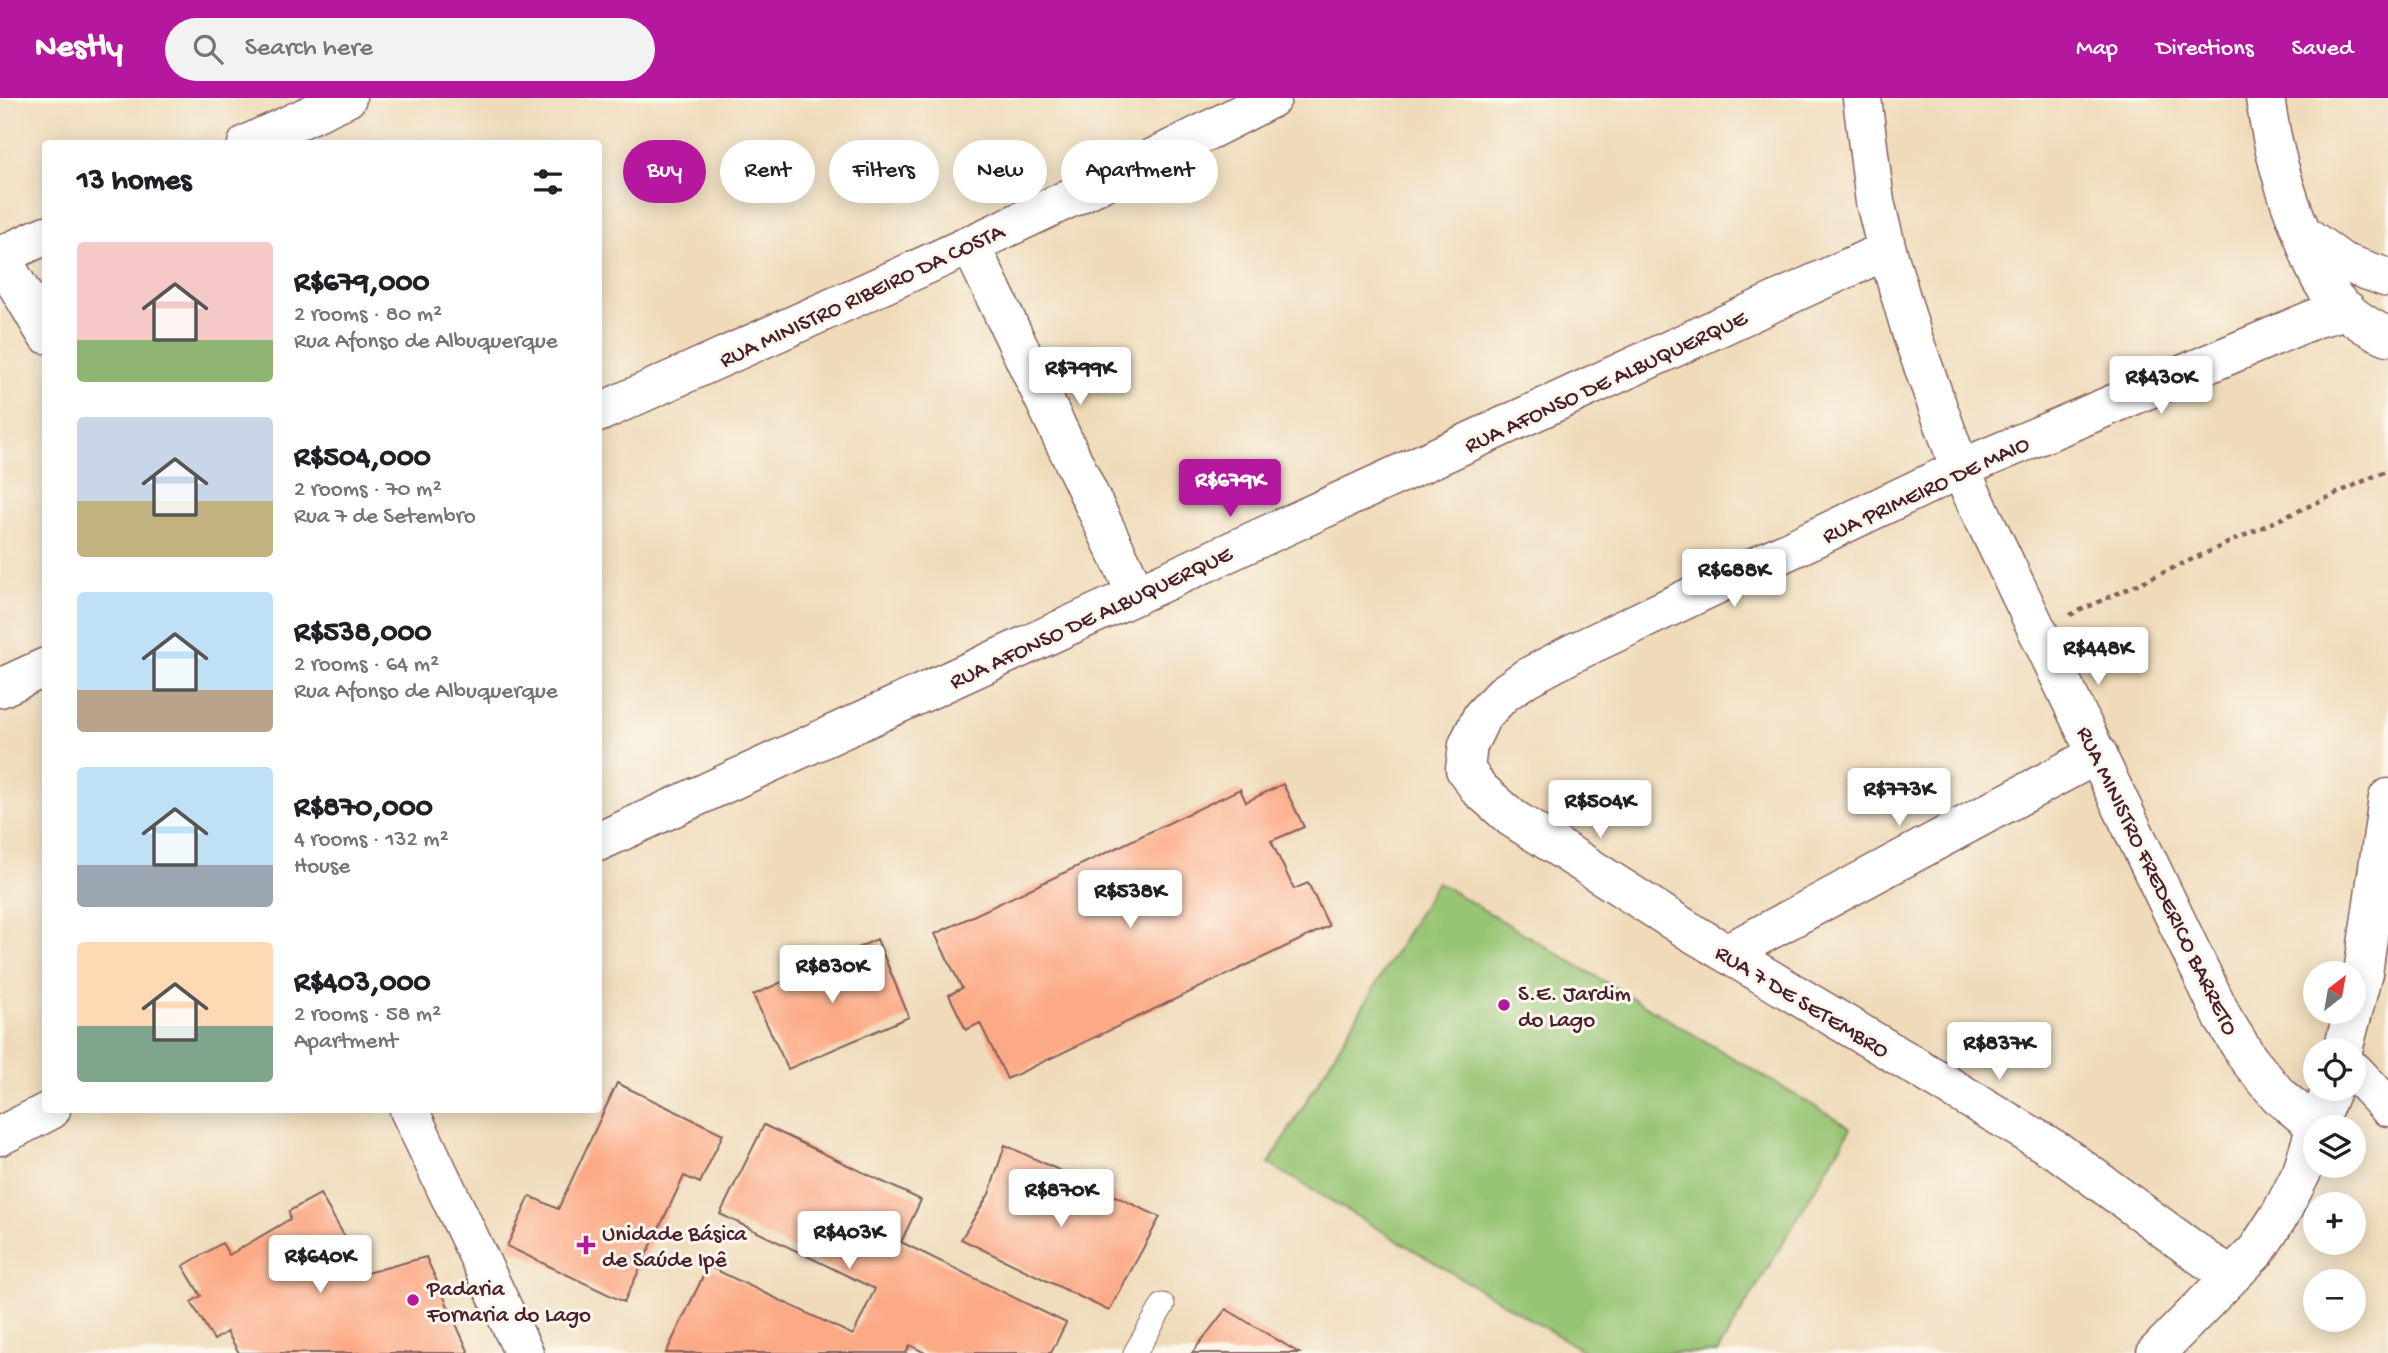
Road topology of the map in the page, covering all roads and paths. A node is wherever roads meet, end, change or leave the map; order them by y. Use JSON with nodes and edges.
{"nodes":[{"id":1,"x":347,"y":98,"type":"edge"},
{"id":2,"x":1272,"y":98,"type":"edge"},
{"id":3,"x":1862,"y":98,"type":"edge"},
{"id":4,"x":2265,"y":98,"type":"edge"},
{"id":5,"x":256,"y":140,"type":"edge"},
{"id":6,"x":2302,"y":233,"type":"junction"},
{"id":7,"x":42,"y":237,"type":"edge"},
{"id":8,"x":971,"y":244,"type":"junction"},
{"id":9,"x":1886,"y":250,"type":"junction"},
{"id":10,"x":0,"y":256,"type":"edge"},
{"id":11,"x":2388,"y":278,"type":"edge"},
{"id":12,"x":2347,"y":310,"type":"junction"},
{"id":13,"x":42,"y":327,"type":"edge"},
{"id":14,"x":2388,"y":336,"type":"edge"},
{"id":15,"x":602,"y":411,"type":"edge"},
{"id":16,"x":1960,"y":469,"type":"junction"},
{"id":17,"x":2388,"y":470,"type":"edge"},
{"id":18,"x":1137,"y":595,"type":"junction"},
{"id":19,"x":2038,"y":630,"type":"junction"},
{"id":20,"x":42,"y":669,"type":"edge"},
{"id":21,"x":0,"y":688,"type":"edge"},
{"id":22,"x":1482,"y":716,"type":"joint"},
{"id":23,"x":2098,"y":754,"type":"junction"},
{"id":24,"x":2388,"y":799,"type":"edge"},
{"id":25,"x":602,"y":840,"type":"edge"},
{"id":26,"x":1727,"y":953,"type":"junction"},
{"id":27,"x":2365,"y":961,"type":"edge"},
{"id":28,"x":2366,"y":1084,"type":"edge"},
{"id":29,"x":2388,"y":1107,"type":"edge"},
{"id":30,"x":45,"y":1113,"type":"edge"},
{"id":31,"x":410,"y":1113,"type":"edge"},
{"id":32,"x":2303,"y":1116,"type":"edge"},
{"id":33,"x":0,"y":1136,"type":"edge"},
{"id":34,"x":2303,"y":1169,"type":"edge"},
{"id":35,"x":2231,"y":1275,"type":"junction"},
{"id":36,"x":1163,"y":1305,"type":"dead end"},
{"id":37,"x":524,"y":1353,"type":"edge"},
{"id":38,"x":1135,"y":1353,"type":"edge"},
{"id":39,"x":2156,"y":1353,"type":"edge"}],
"edges":[{"from":1,"to":5,"type":"street"},
{"from":2,"to":8,"type":"street","name":"RUA MINISTRO RIBEIRO DA COSTA"},
{"from":3,"to":9,"type":"street","name":"RUA MINISTRO FREDERICO BARRETO"},
{"from":4,"to":6,"type":"street"},
{"from":6,"to":11,"type":"street"},
{"from":6,"to":12,"type":"street"},
{"from":7,"to":10,"type":"street"},
{"from":8,"to":15,"type":"street","name":"RUA MINISTRO RIBEIRO DA COSTA"},
{"from":8,"to":18,"type":"street"},
{"from":9,"to":16,"type":"street","name":"RUA MINISTRO FREDERICO BARRETO"},
{"from":9,"to":18,"type":"street","name":"RUA AFONSO DE ALBUQUERQUE"},
{"from":10,"to":13,"type":"street"},
{"from":12,"to":14,"type":"street"},
{"from":12,"to":16,"type":"street","name":"RUA PRIMEIRO DE MAIO"},
{"from":16,"to":19,"type":"street","name":"RUA MINISTRO FREDERICO BARRETO"},
{"from":16,"to":22,"type":"street","name":"RUA PRIMEIRO DE MAIO"},
{"from":17,"to":19,"type":"path"},
{"from":18,"to":25,"type":"street","name":"RUA AFONSO DE ALBUQUERQUE"},
{"from":19,"to":23,"type":"street","name":"RUA MINISTRO FREDERICO BARRETO"},
{"from":20,"to":21,"type":"street"},
{"from":22,"to":26,"type":"street","name":"RUA 7 DE SETEMBRO"},
{"from":23,"to":26,"type":"street"},
{"from":23,"to":32,"type":"street","name":"RUA MINISTRO FREDERICO BARRETO"},
{"from":24,"to":27,"type":"street"},
{"from":26,"to":35,"type":"street","name":"RUA 7 DE SETEMBRO"},
{"from":28,"to":29,"type":"street"},
{"from":30,"to":33,"type":"street"},
{"from":31,"to":37,"type":"street"},
{"from":34,"to":35,"type":"street"},
{"from":35,"to":39,"type":"street"},
{"from":36,"to":38,"type":"lane"}]}
